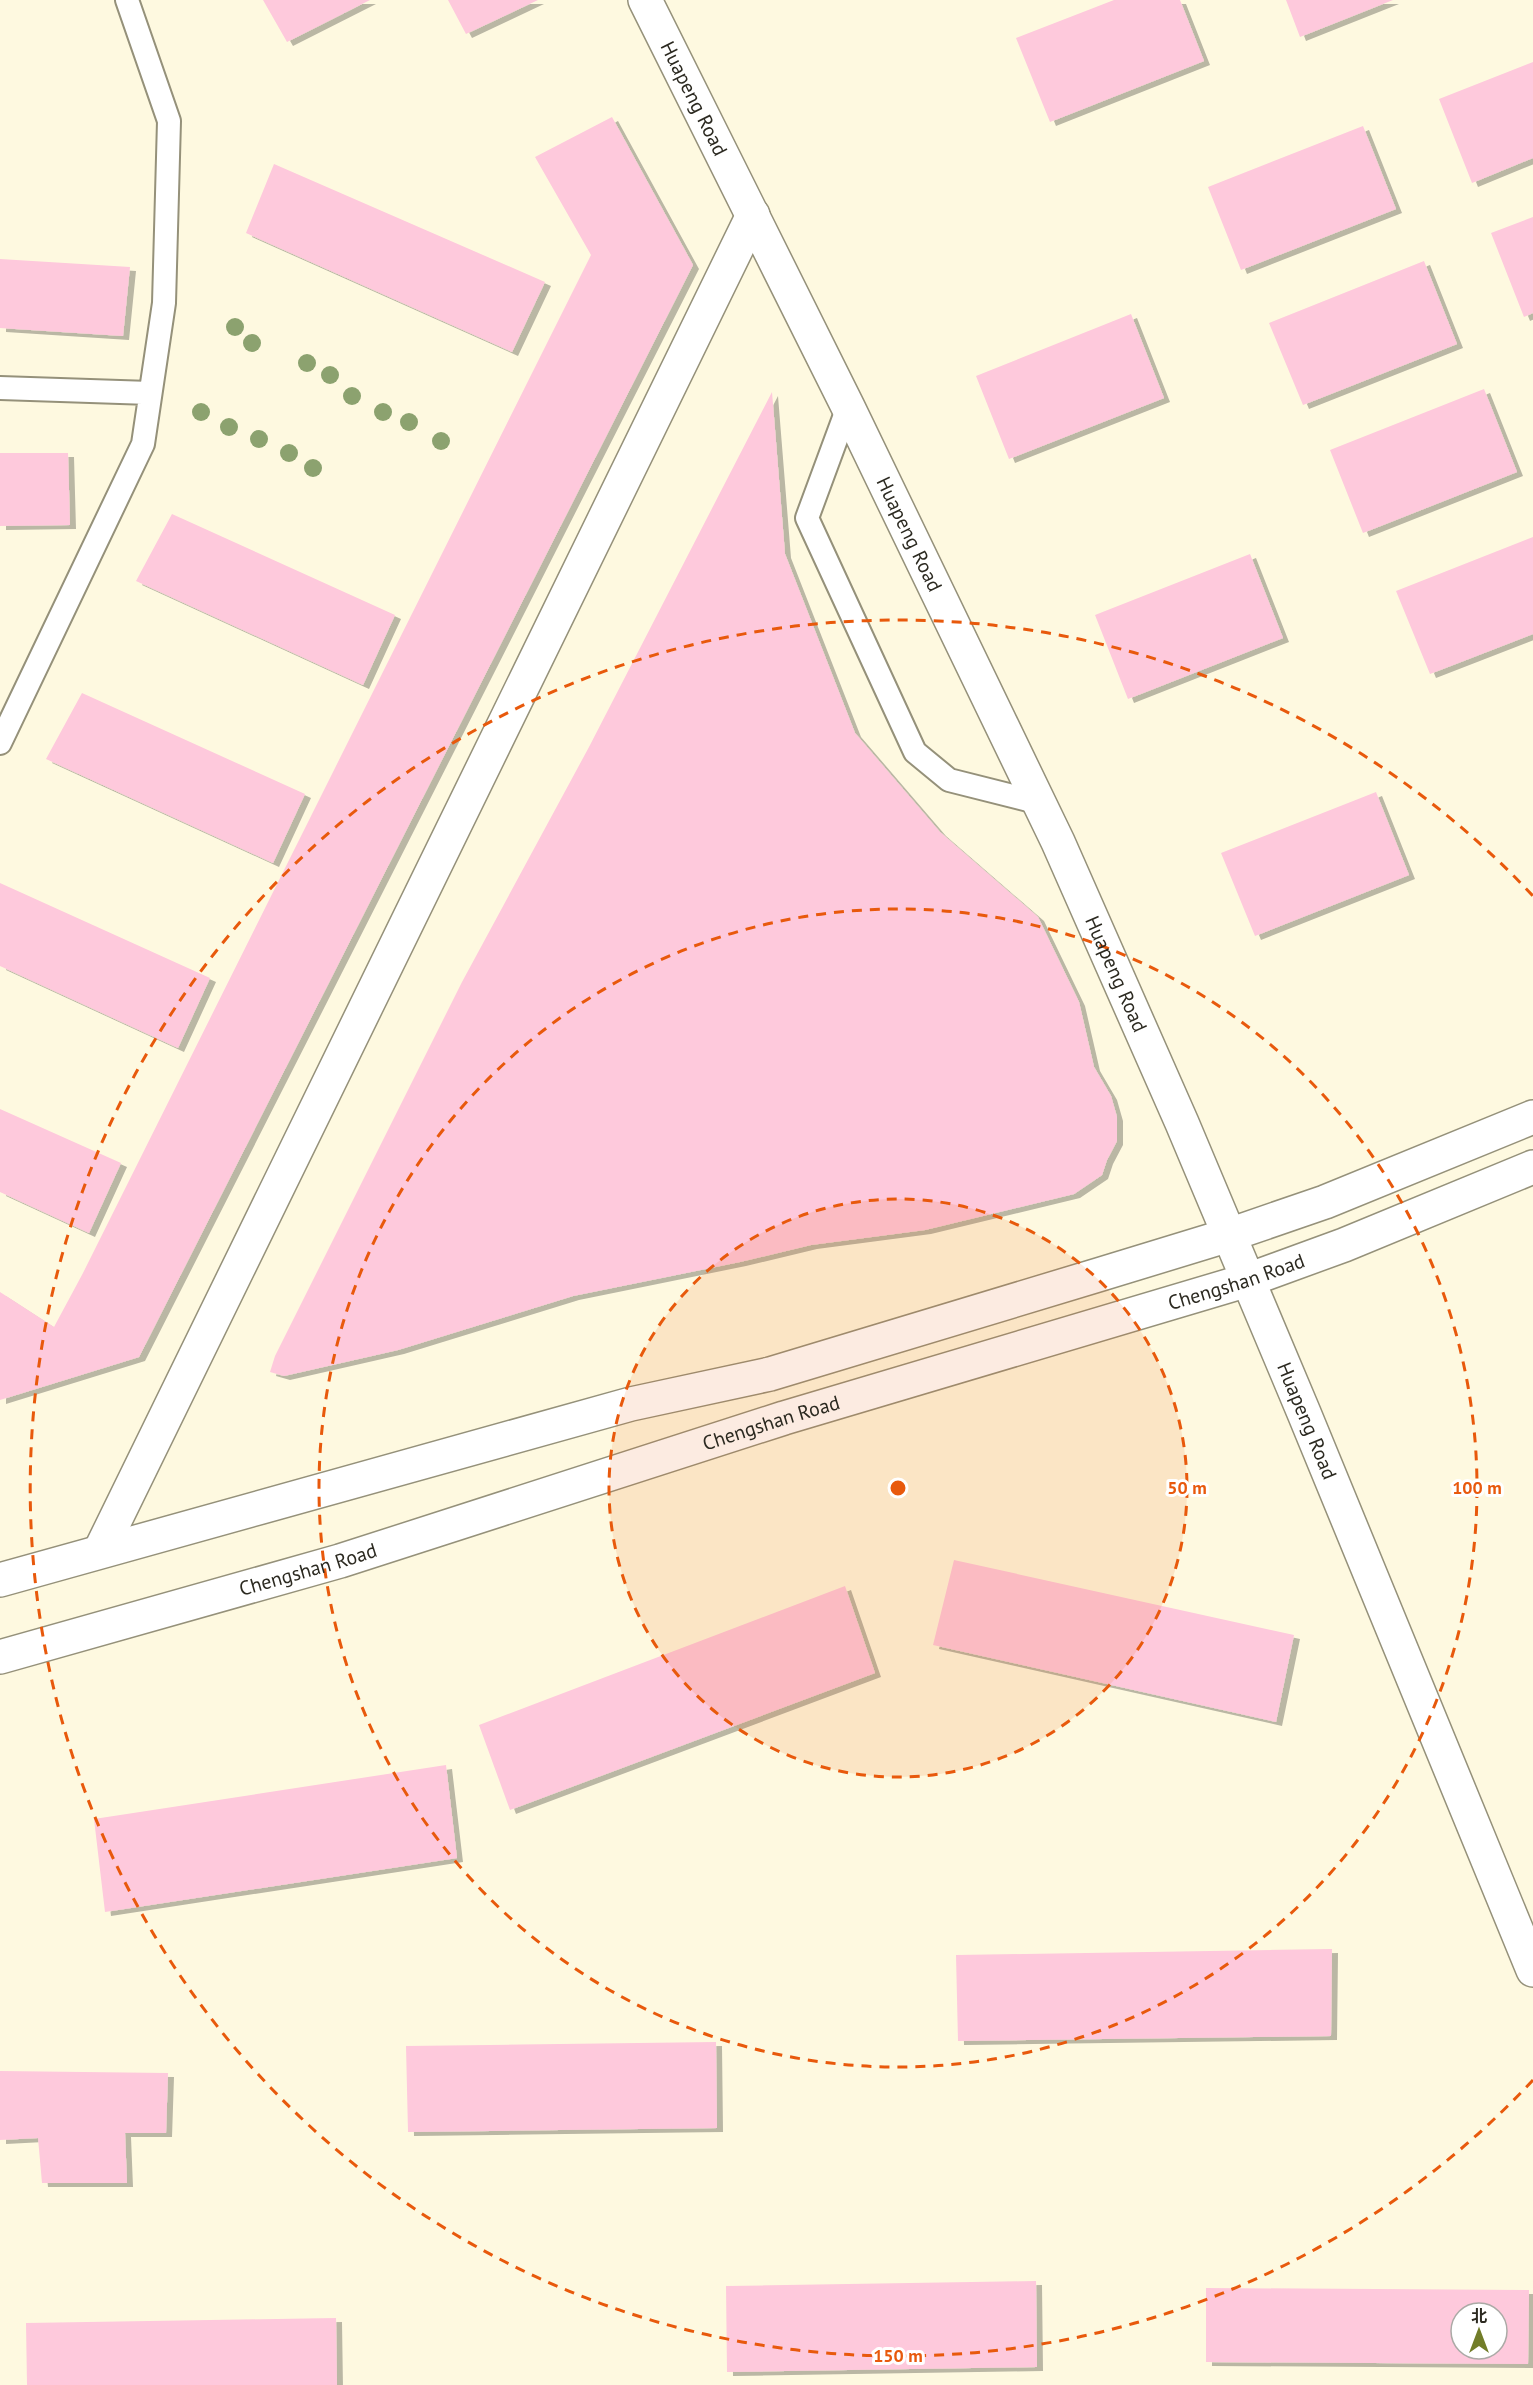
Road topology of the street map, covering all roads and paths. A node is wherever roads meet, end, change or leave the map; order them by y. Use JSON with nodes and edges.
{"nodes":[{"id":1,"x":127,"y":0,"type":"edge"},
{"id":2,"x":645,"y":0,"type":"edge"},
{"id":3,"x":753,"y":215,"type":"junction"},
{"id":4,"x":0,"y":388,"type":"edge"},
{"id":5,"x":150,"y":393,"type":"junction"},
{"id":6,"x":848,"y":407,"type":"junction"},
{"id":7,"x":0,"y":743,"type":"edge"},
{"id":8,"x":1040,"y":803,"type":"junction"},
{"id":9,"x":1533,"y":1117,"type":"edge"},
{"id":10,"x":1533,"y":1167,"type":"edge"},
{"id":11,"x":1229,"y":1235,"type":"junction"},
{"id":12,"x":1248,"y":1280,"type":"junction"},
{"id":13,"x":100,"y":1551,"type":"junction"},
{"id":14,"x":0,"y":1580,"type":"edge"},
{"id":15,"x":0,"y":1657,"type":"edge"},
{"id":16,"x":1533,"y":1970,"type":"edge"}],
"edges":[{"from":1,"to":5,"type":"lane"},
{"from":2,"to":3,"type":"street","name":"Huapeng Road"},
{"from":3,"to":6,"type":"street","name":"Huapeng Road"},
{"from":3,"to":13,"type":"street"},
{"from":4,"to":5,"type":"lane"},
{"from":5,"to":7,"type":"lane"},
{"from":6,"to":8,"type":"street","name":"Huapeng Road"},
{"from":6,"to":8,"type":"lane"},
{"from":8,"to":11,"type":"street","name":"Huapeng Road"},
{"from":9,"to":11,"type":"street"},
{"from":10,"to":12,"type":"street","name":"Chengshan Road"},
{"from":11,"to":12,"type":"street","name":"Huapeng Road"},
{"from":11,"to":13,"type":"street"},
{"from":12,"to":15,"type":"street","name":"Chengshan Road"},
{"from":12,"to":16,"type":"street","name":"Huapeng Road"},
{"from":13,"to":14,"type":"street"}]}
